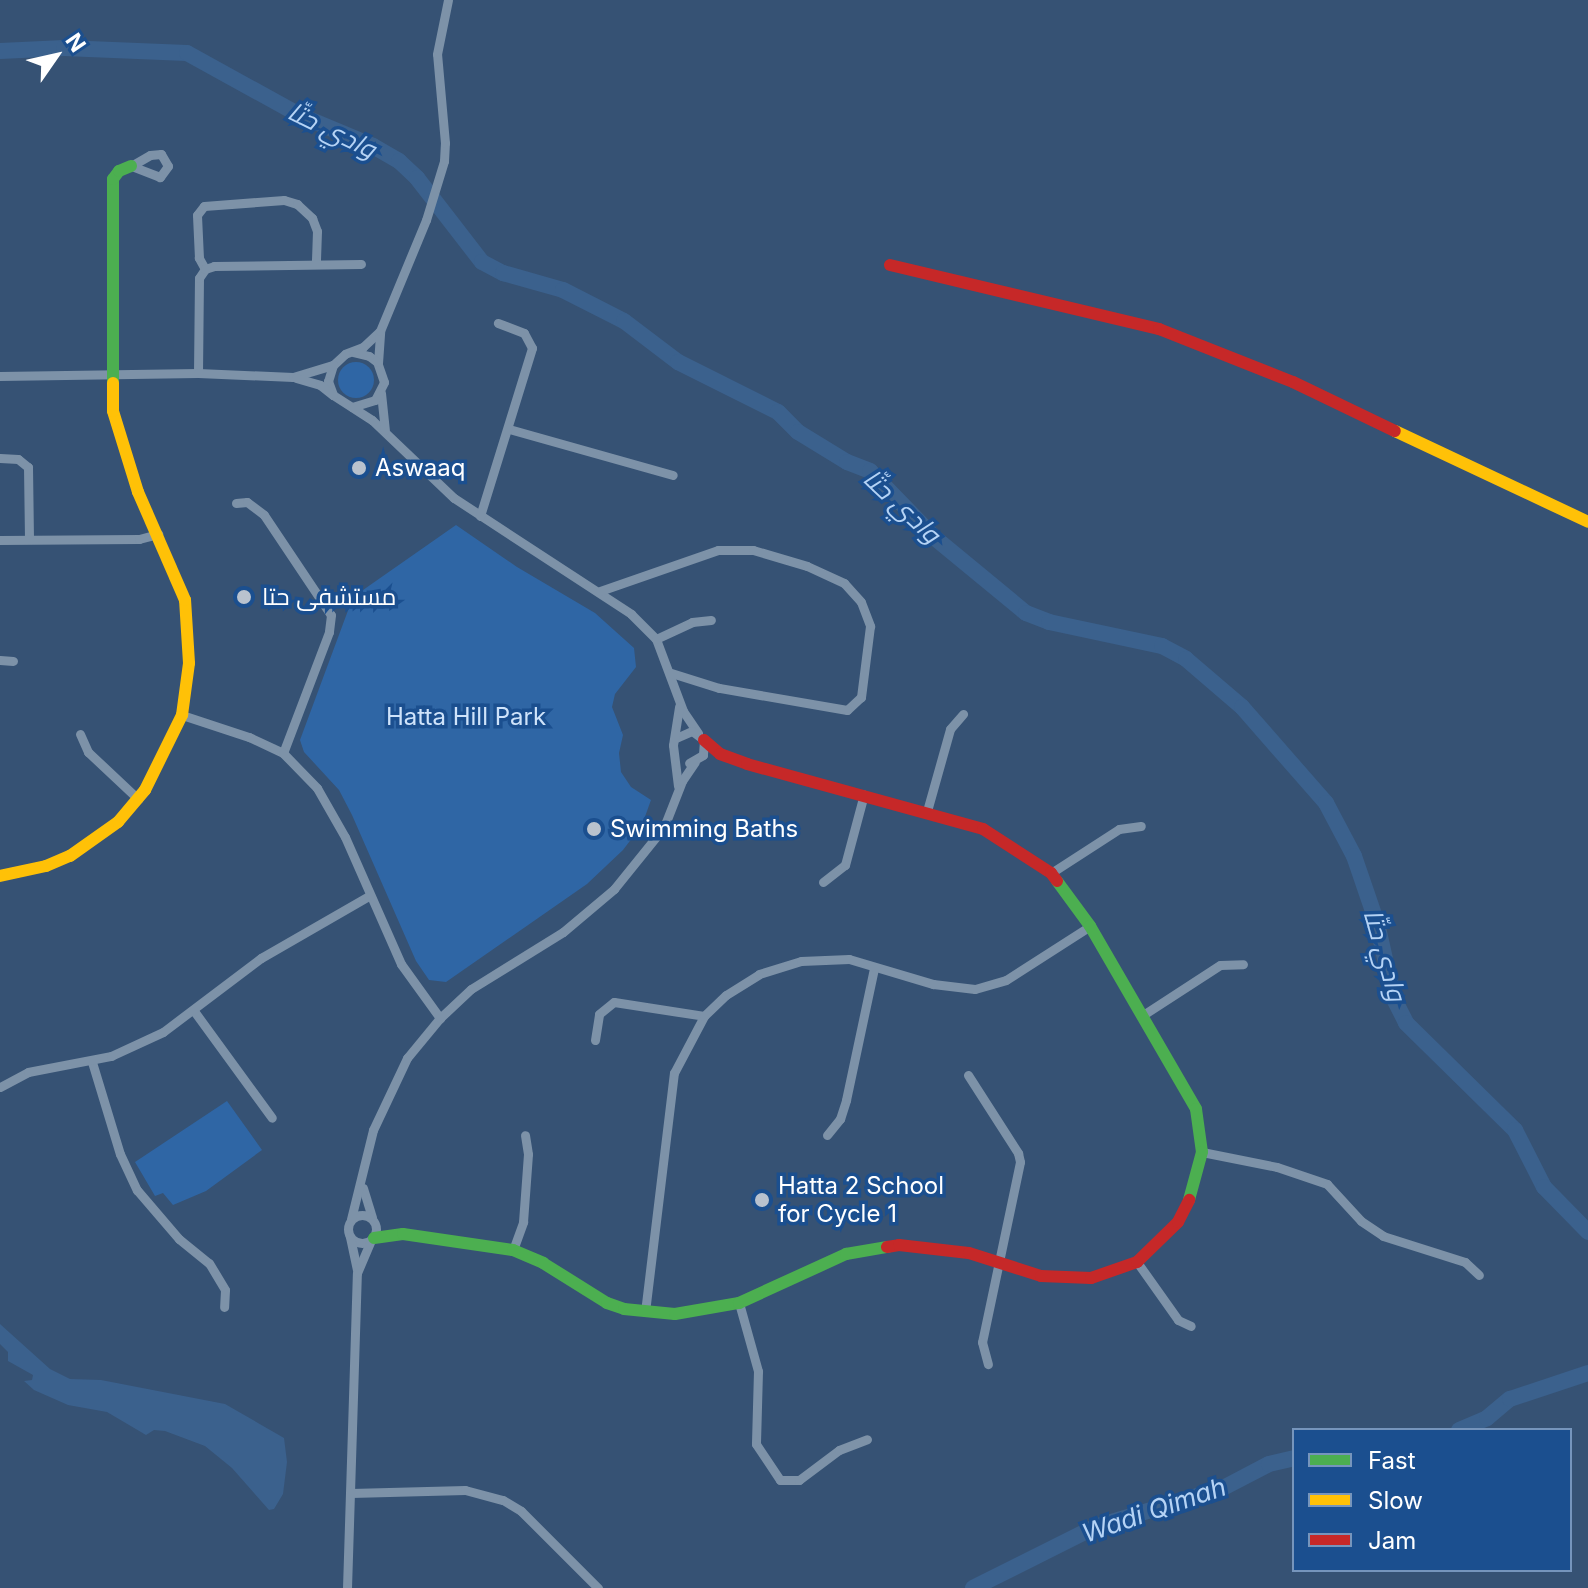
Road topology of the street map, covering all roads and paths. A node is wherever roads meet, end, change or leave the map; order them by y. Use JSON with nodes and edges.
{"nodes":[{"id":1,"x":448,"y":0,"type":"edge"},
{"id":2,"x":131,"y":166,"type":"dead end"},
{"id":3,"x":316,"y":264,"type":"junction"},
{"id":4,"x":361,"y":264,"type":"dead end"},
{"id":5,"x":890,"y":265,"type":"dead end"},
{"id":6,"x":205,"y":269,"type":"junction"},
{"id":7,"x":498,"y":323,"type":"dead end"},
{"id":8,"x":380,"y":331,"type":"junction"},
{"id":9,"x":353,"y":352,"type":"junction"},
{"id":10,"x":378,"y":363,"type":"junction"},
{"id":11,"x":333,"y":365,"type":"junction"},
{"id":12,"x":198,"y":373,"type":"junction"},
{"id":13,"x":111,"y":374,"type":"junction"},
{"id":14,"x":0,"y":376,"type":"edge"},
{"id":15,"x":293,"y":377,"type":"junction"},
{"id":16,"x":381,"y":392,"type":"junction"},
{"id":17,"x":333,"y":395,"type":"junction"},
{"id":18,"x":352,"y":407,"type":"junction"},
{"id":19,"x":509,"y":429,"type":"junction"},
{"id":20,"x":387,"y":433,"type":"junction"},
{"id":21,"x":0,"y":458,"type":"edge"},
{"id":22,"x":673,"y":475,"type":"dead end"},
{"id":23,"x":236,"y":503,"type":"dead end"},
{"id":24,"x":480,"y":516,"type":"junction"},
{"id":25,"x":1588,"y":522,"type":"edge"},
{"id":26,"x":158,"y":534,"type":"junction"},
{"id":27,"x":29,"y":538,"type":"junction"},
{"id":28,"x":0,"y":540,"type":"edge"},
{"id":29,"x":600,"y":591,"type":"junction"},
{"id":30,"x":711,"y":620,"type":"dead end"},
{"id":31,"x":656,"y":639,"type":"junction"},
{"id":32,"x":0,"y":660,"type":"edge"},
{"id":33,"x":13,"y":661,"type":"dead end"},
{"id":34,"x":671,"y":673,"type":"junction"},
{"id":35,"x":680,"y":700,"type":"junction"},
{"id":36,"x":963,"y":714,"type":"dead end"},
{"id":37,"x":182,"y":715,"type":"junction"},
{"id":38,"x":80,"y":734,"type":"dead end"},
{"id":39,"x":701,"y":737,"type":"junction"},
{"id":40,"x":675,"y":740,"type":"junction"},
{"id":41,"x":283,"y":753,"type":"junction"},
{"id":42,"x":720,"y":754,"type":"junction"},
{"id":43,"x":676,"y":756,"type":"junction"},
{"id":44,"x":697,"y":760,"type":"junction"},
{"id":45,"x":678,"y":789,"type":"junction"},
{"id":46,"x":864,"y":794,"type":"junction"},
{"id":47,"x":138,"y":799,"type":"junction"},
{"id":48,"x":927,"y":811,"type":"junction"},
{"id":49,"x":1141,"y":826,"type":"dead end"},
{"id":50,"x":1051,"y":873,"type":"junction"},
{"id":51,"x":0,"y":876,"type":"edge"},
{"id":52,"x":823,"y":882,"type":"dead end"},
{"id":53,"x":369,"y":896,"type":"junction"},
{"id":54,"x":1090,"y":926,"type":"junction"},
{"id":55,"x":1243,"y":964,"type":"dead end"},
{"id":56,"x":874,"y":968,"type":"junction"},
{"id":57,"x":194,"y":1011,"type":"junction"},
{"id":58,"x":1143,"y":1015,"type":"junction"},
{"id":59,"x":704,"y":1016,"type":"junction"},
{"id":60,"x":440,"y":1018,"type":"junction"},
{"id":61,"x":595,"y":1040,"type":"dead end"},
{"id":62,"x":92,"y":1062,"type":"junction"},
{"id":63,"x":968,"y":1075,"type":"dead end"},
{"id":64,"x":0,"y":1087,"type":"edge"},
{"id":65,"x":272,"y":1118,"type":"dead end"},
{"id":66,"x":525,"y":1135,"type":"dead end"},
{"id":67,"x":827,"y":1135,"type":"dead end"},
{"id":68,"x":1202,"y":1152,"type":"junction"},
{"id":69,"x":361,"y":1181,"type":"junction"},
{"id":70,"x":351,"y":1219,"type":"junction"},
{"id":71,"x":373,"y":1220,"type":"junction"},
{"id":72,"x":403,"y":1234,"type":"junction"},
{"id":73,"x":350,"y":1237,"type":"junction"},
{"id":74,"x":372,"y":1240,"type":"junction"},
{"id":75,"x":513,"y":1250,"type":"junction"},
{"id":76,"x":1137,"y":1262,"type":"junction"},
{"id":77,"x":1000,"y":1263,"type":"junction"},
{"id":78,"x":357,"y":1273,"type":"junction"},
{"id":79,"x":1479,"y":1275,"type":"dead end"},
{"id":80,"x":739,"y":1303,"type":"junction"},
{"id":81,"x":224,"y":1307,"type":"dead end"},
{"id":82,"x":645,"y":1312,"type":"junction"},
{"id":83,"x":1191,"y":1326,"type":"dead end"},
{"id":84,"x":988,"y":1364,"type":"dead end"},
{"id":85,"x":867,"y":1439,"type":"dead end"},
{"id":86,"x":351,"y":1493,"type":"junction"},
{"id":87,"x":347,"y":1588,"type":"edge"},
{"id":88,"x":598,"y":1588,"type":"edge"}],
"edges":[{"from":1,"to":8,"type":"street"},
{"from":2,"to":13,"type":"street"},
{"from":3,"to":4,"type":"street"},
{"from":3,"to":6,"type":"street"},
{"from":3,"to":6,"type":"street"},
{"from":5,"to":25,"type":"street"},
{"from":6,"to":12,"type":"street"},
{"from":7,"to":19,"type":"street"},
{"from":8,"to":9,"type":"street"},
{"from":8,"to":10,"type":"street"},
{"from":9,"to":10,"type":"street"},
{"from":9,"to":11,"type":"street"},
{"from":10,"to":16,"type":"street"},
{"from":11,"to":15,"type":"street"},
{"from":11,"to":17,"type":"street"},
{"from":12,"to":13,"type":"street"},
{"from":12,"to":15,"type":"street"},
{"from":13,"to":14,"type":"street"},
{"from":13,"to":26,"type":"street"},
{"from":15,"to":17,"type":"street"},
{"from":16,"to":18,"type":"street"},
{"from":16,"to":20,"type":"street"},
{"from":17,"to":18,"type":"street"},
{"from":18,"to":20,"type":"street"},
{"from":19,"to":22,"type":"street"},
{"from":19,"to":24,"type":"street"},
{"from":20,"to":24,"type":"street"},
{"from":21,"to":27,"type":"street"},
{"from":23,"to":41,"type":"street"},
{"from":24,"to":29,"type":"street"},
{"from":26,"to":27,"type":"street"},
{"from":26,"to":37,"type":"street"},
{"from":27,"to":28,"type":"street"},
{"from":29,"to":31,"type":"street"},
{"from":29,"to":34,"type":"street"},
{"from":30,"to":31,"type":"street"},
{"from":31,"to":34,"type":"street"},
{"from":32,"to":33,"type":"street"},
{"from":34,"to":35,"type":"street"},
{"from":35,"to":39,"type":"street"},
{"from":35,"to":40,"type":"street"},
{"from":36,"to":48,"type":"street"},
{"from":37,"to":41,"type":"street"},
{"from":37,"to":47,"type":"street"},
{"from":38,"to":47,"type":"street"},
{"from":39,"to":40,"type":"street"},
{"from":39,"to":42,"type":"street"},
{"from":39,"to":44,"type":"street"},
{"from":40,"to":43,"type":"street"},
{"from":41,"to":53,"type":"street"},
{"from":42,"to":44,"type":"street"},
{"from":42,"to":46,"type":"street"},
{"from":43,"to":44,"type":"street"},
{"from":43,"to":45,"type":"street"},
{"from":44,"to":45,"type":"street"},
{"from":45,"to":60,"type":"street"},
{"from":46,"to":48,"type":"street"},
{"from":46,"to":52,"type":"street"},
{"from":47,"to":51,"type":"street"},
{"from":48,"to":50,"type":"street"},
{"from":49,"to":50,"type":"street"},
{"from":50,"to":54,"type":"street"},
{"from":53,"to":57,"type":"street"},
{"from":53,"to":60,"type":"street"},
{"from":54,"to":56,"type":"street"},
{"from":54,"to":58,"type":"street"},
{"from":55,"to":58,"type":"street"},
{"from":56,"to":59,"type":"street"},
{"from":56,"to":67,"type":"street"},
{"from":57,"to":62,"type":"street"},
{"from":57,"to":65,"type":"street"},
{"from":58,"to":68,"type":"street"},
{"from":59,"to":61,"type":"street"},
{"from":59,"to":82,"type":"street"},
{"from":60,"to":69,"type":"street"},
{"from":62,"to":64,"type":"street"},
{"from":62,"to":81,"type":"street"},
{"from":63,"to":77,"type":"street"},
{"from":66,"to":75,"type":"street"},
{"from":68,"to":76,"type":"street"},
{"from":68,"to":79,"type":"street"},
{"from":69,"to":70,"type":"street"},
{"from":69,"to":71,"type":"street"},
{"from":70,"to":71,"type":"street"},
{"from":70,"to":73,"type":"street"},
{"from":71,"to":72,"type":"street"},
{"from":71,"to":74,"type":"street"},
{"from":72,"to":74,"type":"street"},
{"from":72,"to":75,"type":"street"},
{"from":73,"to":74,"type":"street"},
{"from":73,"to":78,"type":"street"},
{"from":74,"to":78,"type":"street"},
{"from":75,"to":82,"type":"street"},
{"from":76,"to":77,"type":"street"},
{"from":76,"to":83,"type":"street"},
{"from":77,"to":80,"type":"street"},
{"from":77,"to":84,"type":"street"},
{"from":78,"to":86,"type":"street"},
{"from":80,"to":82,"type":"street"},
{"from":80,"to":85,"type":"street"},
{"from":86,"to":87,"type":"street"},
{"from":86,"to":88,"type":"street"}]}
